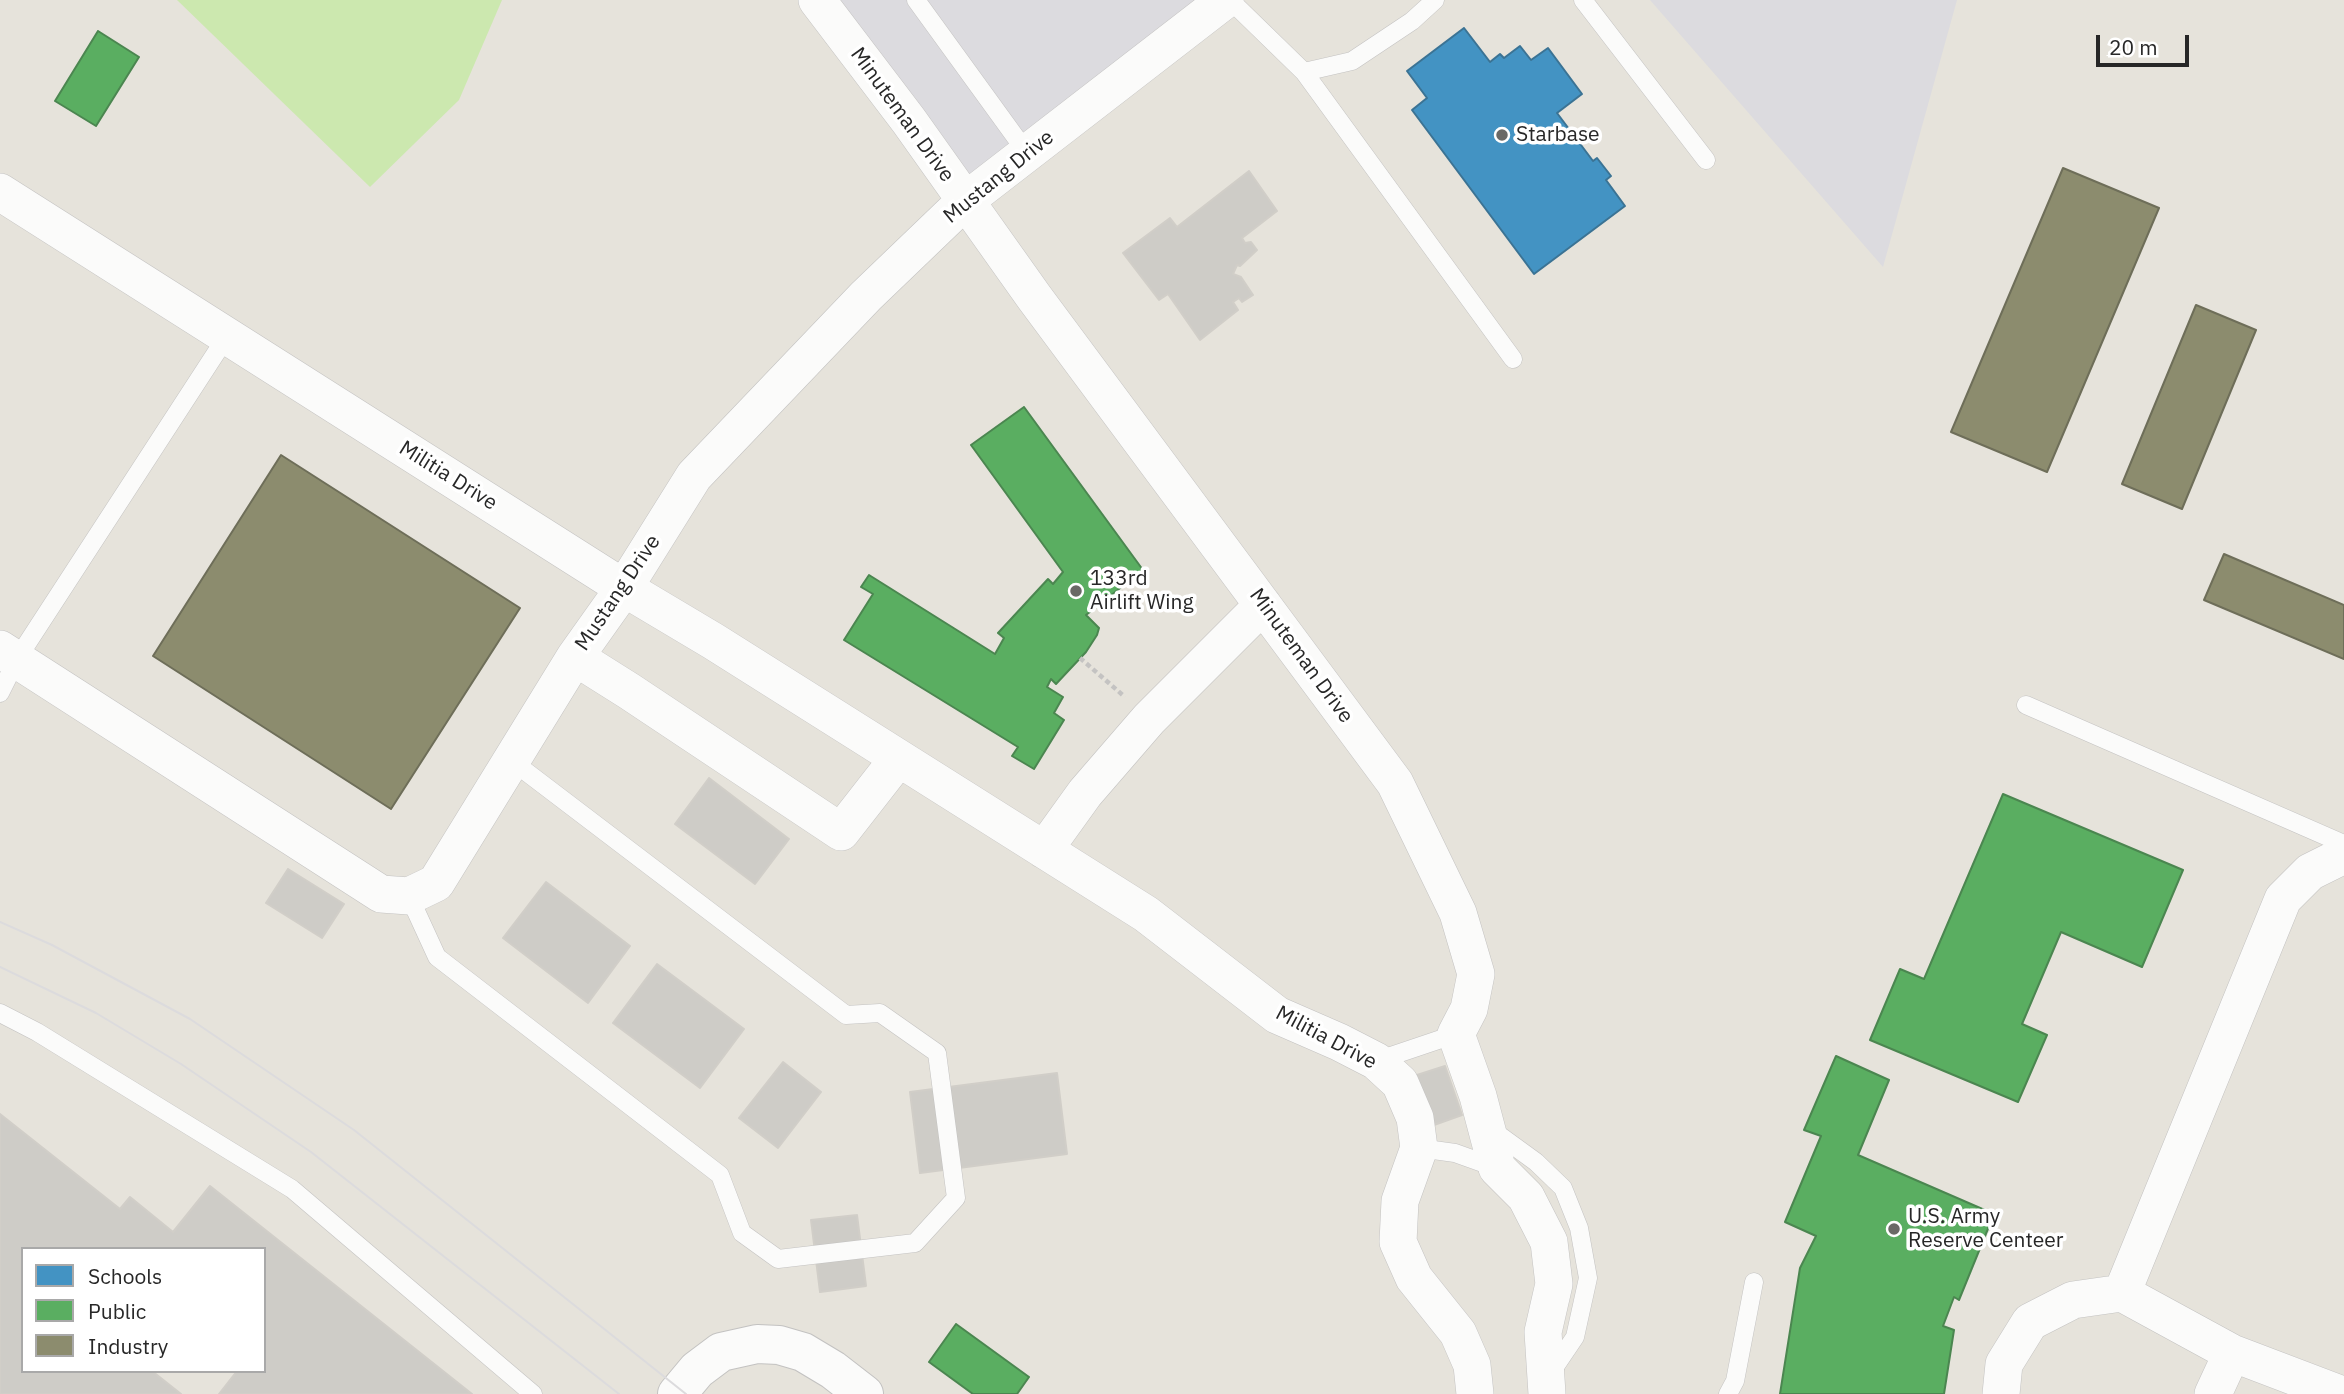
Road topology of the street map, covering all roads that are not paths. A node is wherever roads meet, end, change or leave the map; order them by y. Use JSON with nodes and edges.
{"nodes":[{"id":1,"x":817,"y":0,"type":"edge"},
{"id":2,"x":916,"y":0,"type":"edge"},
{"id":3,"x":1228,"y":0,"type":"edge"},
{"id":4,"x":1435,"y":0,"type":"edge"},
{"id":5,"x":1583,"y":0,"type":"edge"},
{"id":6,"x":1304,"y":72,"type":"junction"},
{"id":7,"x":1027,"y":153,"type":"junction"},
{"id":8,"x":1706,"y":160,"type":"dead end"},
{"id":9,"x":0,"y":192,"type":"edge"},
{"id":10,"x":965,"y":201,"type":"junction"},
{"id":11,"x":227,"y":336,"type":"junction"},
{"id":12,"x":1513,"y":359,"type":"dead end"},
{"id":13,"x":624,"y":588,"type":"junction"},
{"id":14,"x":1263,"y":604,"type":"junction"},
{"id":15,"x":8,"y":654,"type":"edge"},
{"id":16,"x":575,"y":657,"type":"junction"},
{"id":17,"x":0,"y":693,"type":"edge"},
{"id":18,"x":2026,"y":705,"type":"dead end"},
{"id":19,"x":898,"y":759,"type":"junction"},
{"id":20,"x":512,"y":761,"type":"junction"},
{"id":21,"x":2344,"y":844,"type":"edge"},
{"id":22,"x":1044,"y":850,"type":"junction"},
{"id":23,"x":2344,"y":855,"type":"edge"},
{"id":24,"x":410,"y":896,"type":"junction"},
{"id":25,"x":0,"y":1013,"type":"edge"},
{"id":26,"x":1456,"y":1034,"type":"junction"},
{"id":27,"x":1376,"y":1061,"type":"junction"},
{"id":28,"x":1485,"y":1125,"type":"junction"},
{"id":29,"x":1419,"y":1148,"type":"junction"},
{"id":30,"x":1497,"y":1168,"type":"junction"},
{"id":31,"x":1754,"y":1282,"type":"dead end"},
{"id":32,"x":2122,"y":1293,"type":"junction"},
{"id":33,"x":2232,"y":1353,"type":"junction"},
{"id":34,"x":1546,"y":1387,"type":"edge"},
{"id":35,"x":533,"y":1394,"type":"edge"},
{"id":36,"x":677,"y":1394,"type":"edge"},
{"id":37,"x":864,"y":1394,"type":"edge"},
{"id":38,"x":1475,"y":1394,"type":"edge"},
{"id":39,"x":1728,"y":1394,"type":"edge"},
{"id":40,"x":2001,"y":1394,"type":"edge"},
{"id":41,"x":2213,"y":1394,"type":"edge"},
{"id":42,"x":2340,"y":1394,"type":"edge"}],
"edges":[{"from":1,"to":10,"type":"street","name":"Minuteman Drive"},
{"from":2,"to":7,"type":"lane"},
{"from":3,"to":6,"type":"lane"},
{"from":3,"to":7,"type":"street","name":"Mustang Drive"},
{"from":4,"to":6,"type":"lane"},
{"from":5,"to":8,"type":"lane"},
{"from":6,"to":12,"type":"lane"},
{"from":7,"to":10,"type":"street","name":"Mustang Drive"},
{"from":9,"to":11,"type":"street","name":"Militia Drive"},
{"from":10,"to":13,"type":"street","name":"Mustang Drive"},
{"from":10,"to":14,"type":"street","name":"Minuteman Drive"},
{"from":11,"to":13,"type":"street","name":"Militia Drive"},
{"from":11,"to":15,"type":"lane"},
{"from":13,"to":16,"type":"street","name":"Mustang Drive"},
{"from":13,"to":19,"type":"street","name":"Militia Drive"},
{"from":14,"to":22,"type":"street"},
{"from":14,"to":26,"type":"street","name":"Minuteman Drive"},
{"from":15,"to":17,"type":"lane"},
{"from":15,"to":24,"type":"street"},
{"from":16,"to":19,"type":"street"},
{"from":16,"to":20,"type":"street","name":"Mustang Drive"},
{"from":18,"to":21,"type":"lane"},
{"from":19,"to":22,"type":"street","name":"Militia Drive"},
{"from":20,"to":24,"type":"street","name":"Mustang Drive"},
{"from":20,"to":24,"type":"lane"},
{"from":22,"to":27,"type":"street","name":"Militia Drive"},
{"from":23,"to":32,"type":"street"},
{"from":25,"to":35,"type":"lane"},
{"from":26,"to":27,"type":"lane"},
{"from":26,"to":28,"type":"street"},
{"from":27,"to":29,"type":"street","name":"Militia Drive"},
{"from":28,"to":30,"type":"street"},
{"from":28,"to":34,"type":"lane"},
{"from":29,"to":30,"type":"lane"},
{"from":29,"to":38,"type":"street","name":"Militia Drive"},
{"from":30,"to":34,"type":"street"},
{"from":31,"to":39,"type":"lane"},
{"from":32,"to":33,"type":"street"},
{"from":32,"to":40,"type":"street"},
{"from":33,"to":41,"type":"street"},
{"from":33,"to":42,"type":"street"},
{"from":36,"to":37,"type":"street"}]}
